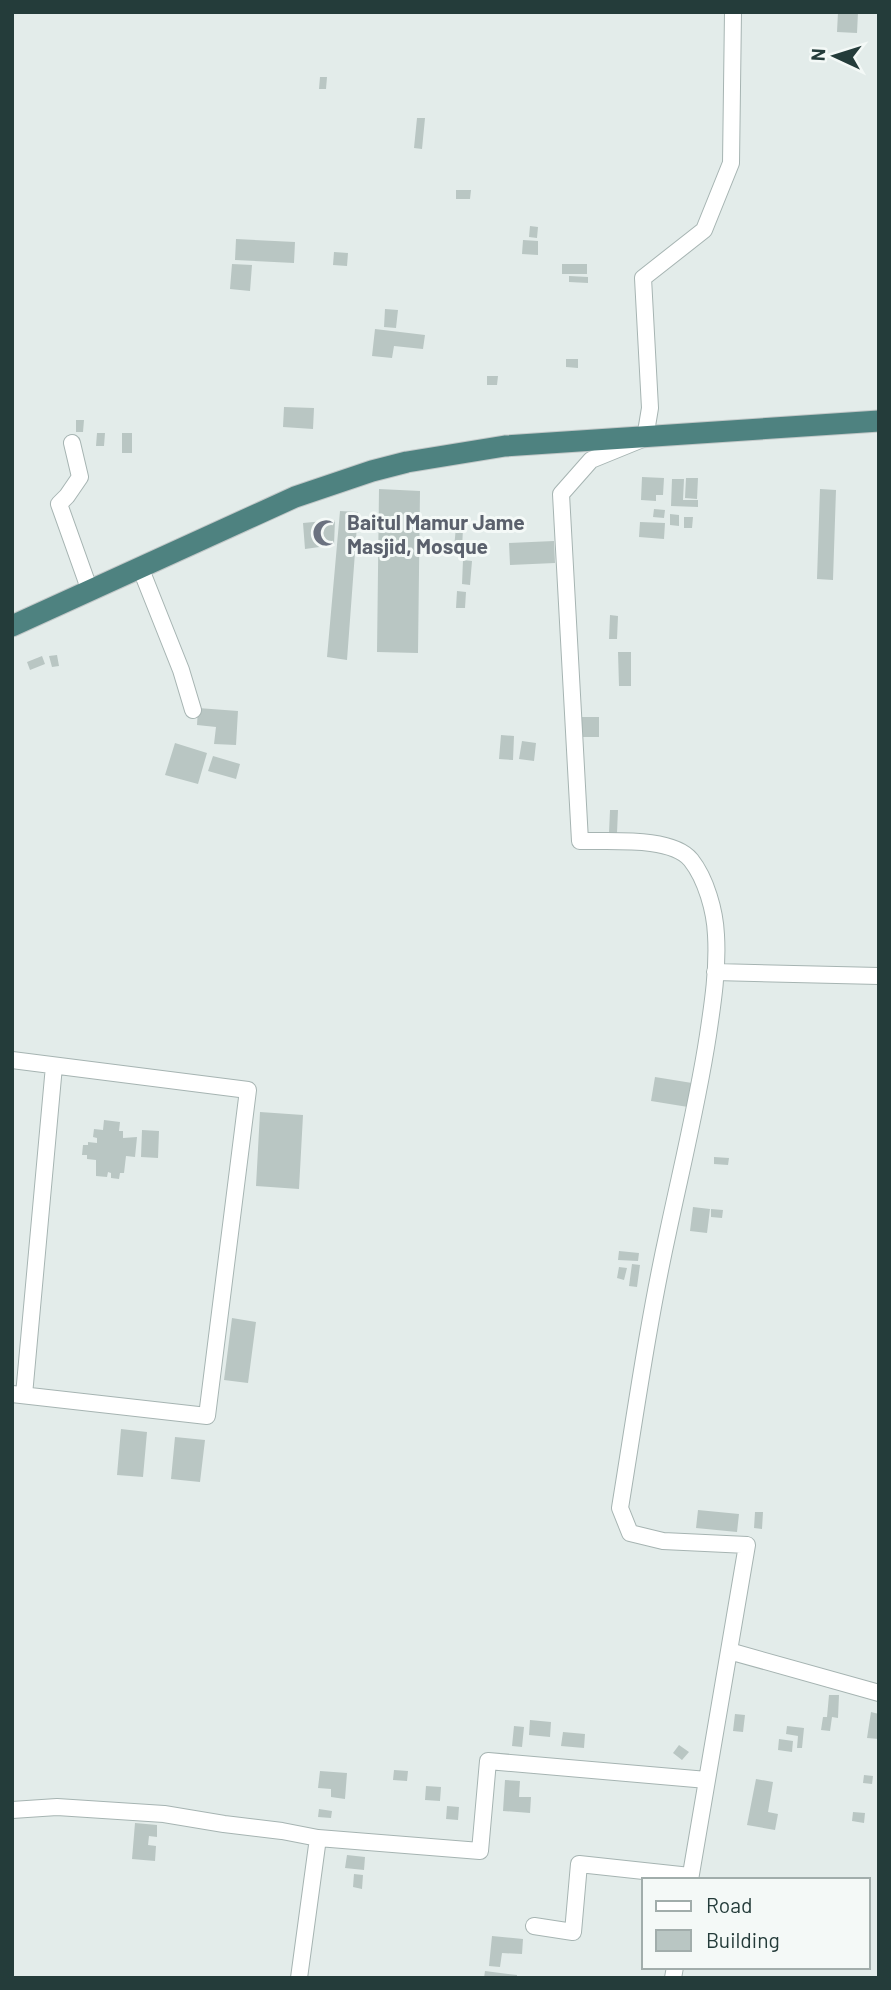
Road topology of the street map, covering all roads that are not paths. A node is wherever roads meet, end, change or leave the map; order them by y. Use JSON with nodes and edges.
{"nodes":[{"id":1,"x":733,"y":12,"type":"edge"},
{"id":2,"x":879,"y":421,"type":"edge"},
{"id":3,"x":645,"y":438,"type":"junction"},
{"id":4,"x":72,"y":443,"type":"dead end"},
{"id":5,"x":140,"y":568,"type":"junction"},
{"id":6,"x":90,"y":591,"type":"junction"},
{"id":7,"x":12,"y":626,"type":"edge"},
{"id":8,"x":193,"y":710,"type":"dead end"},
{"id":9,"x":715,"y":972,"type":"junction"},
{"id":10,"x":879,"y":976,"type":"edge"},
{"id":11,"x":12,"y":1060,"type":"edge"},
{"id":12,"x":54,"y":1066,"type":"junction"},
{"id":13,"x":18,"y":1395,"type":"edge"},
{"id":14,"x":729,"y":1651,"type":"junction"},
{"id":15,"x":879,"y":1693,"type":"edge"},
{"id":16,"x":707,"y":1780,"type":"junction"},
{"id":17,"x":12,"y":1810,"type":"edge"},
{"id":18,"x":318,"y":1838,"type":"junction"},
{"id":19,"x":690,"y":1878,"type":"edge"},
{"id":20,"x":534,"y":1926,"type":"dead end"},
{"id":21,"x":299,"y":1978,"type":"edge"}],
"edges":[{"from":1,"to":3,"type":"street"},
{"from":2,"to":3,"type":"highway"},
{"from":3,"to":5,"type":"highway"},
{"from":3,"to":9,"type":"street"},
{"from":4,"to":6,"type":"street"},
{"from":5,"to":6,"type":"highway"},
{"from":5,"to":8,"type":"street"},
{"from":6,"to":7,"type":"highway"},
{"from":9,"to":10,"type":"street"},
{"from":9,"to":14,"type":"street"},
{"from":11,"to":12,"type":"street"},
{"from":12,"to":13,"type":"street"},
{"from":12,"to":13,"type":"street"},
{"from":14,"to":15,"type":"street"},
{"from":14,"to":16,"type":"street"},
{"from":16,"to":18,"type":"street"},
{"from":16,"to":19,"type":"street"},
{"from":17,"to":18,"type":"street"},
{"from":18,"to":21,"type":"street"},
{"from":19,"to":20,"type":"street"}]}
